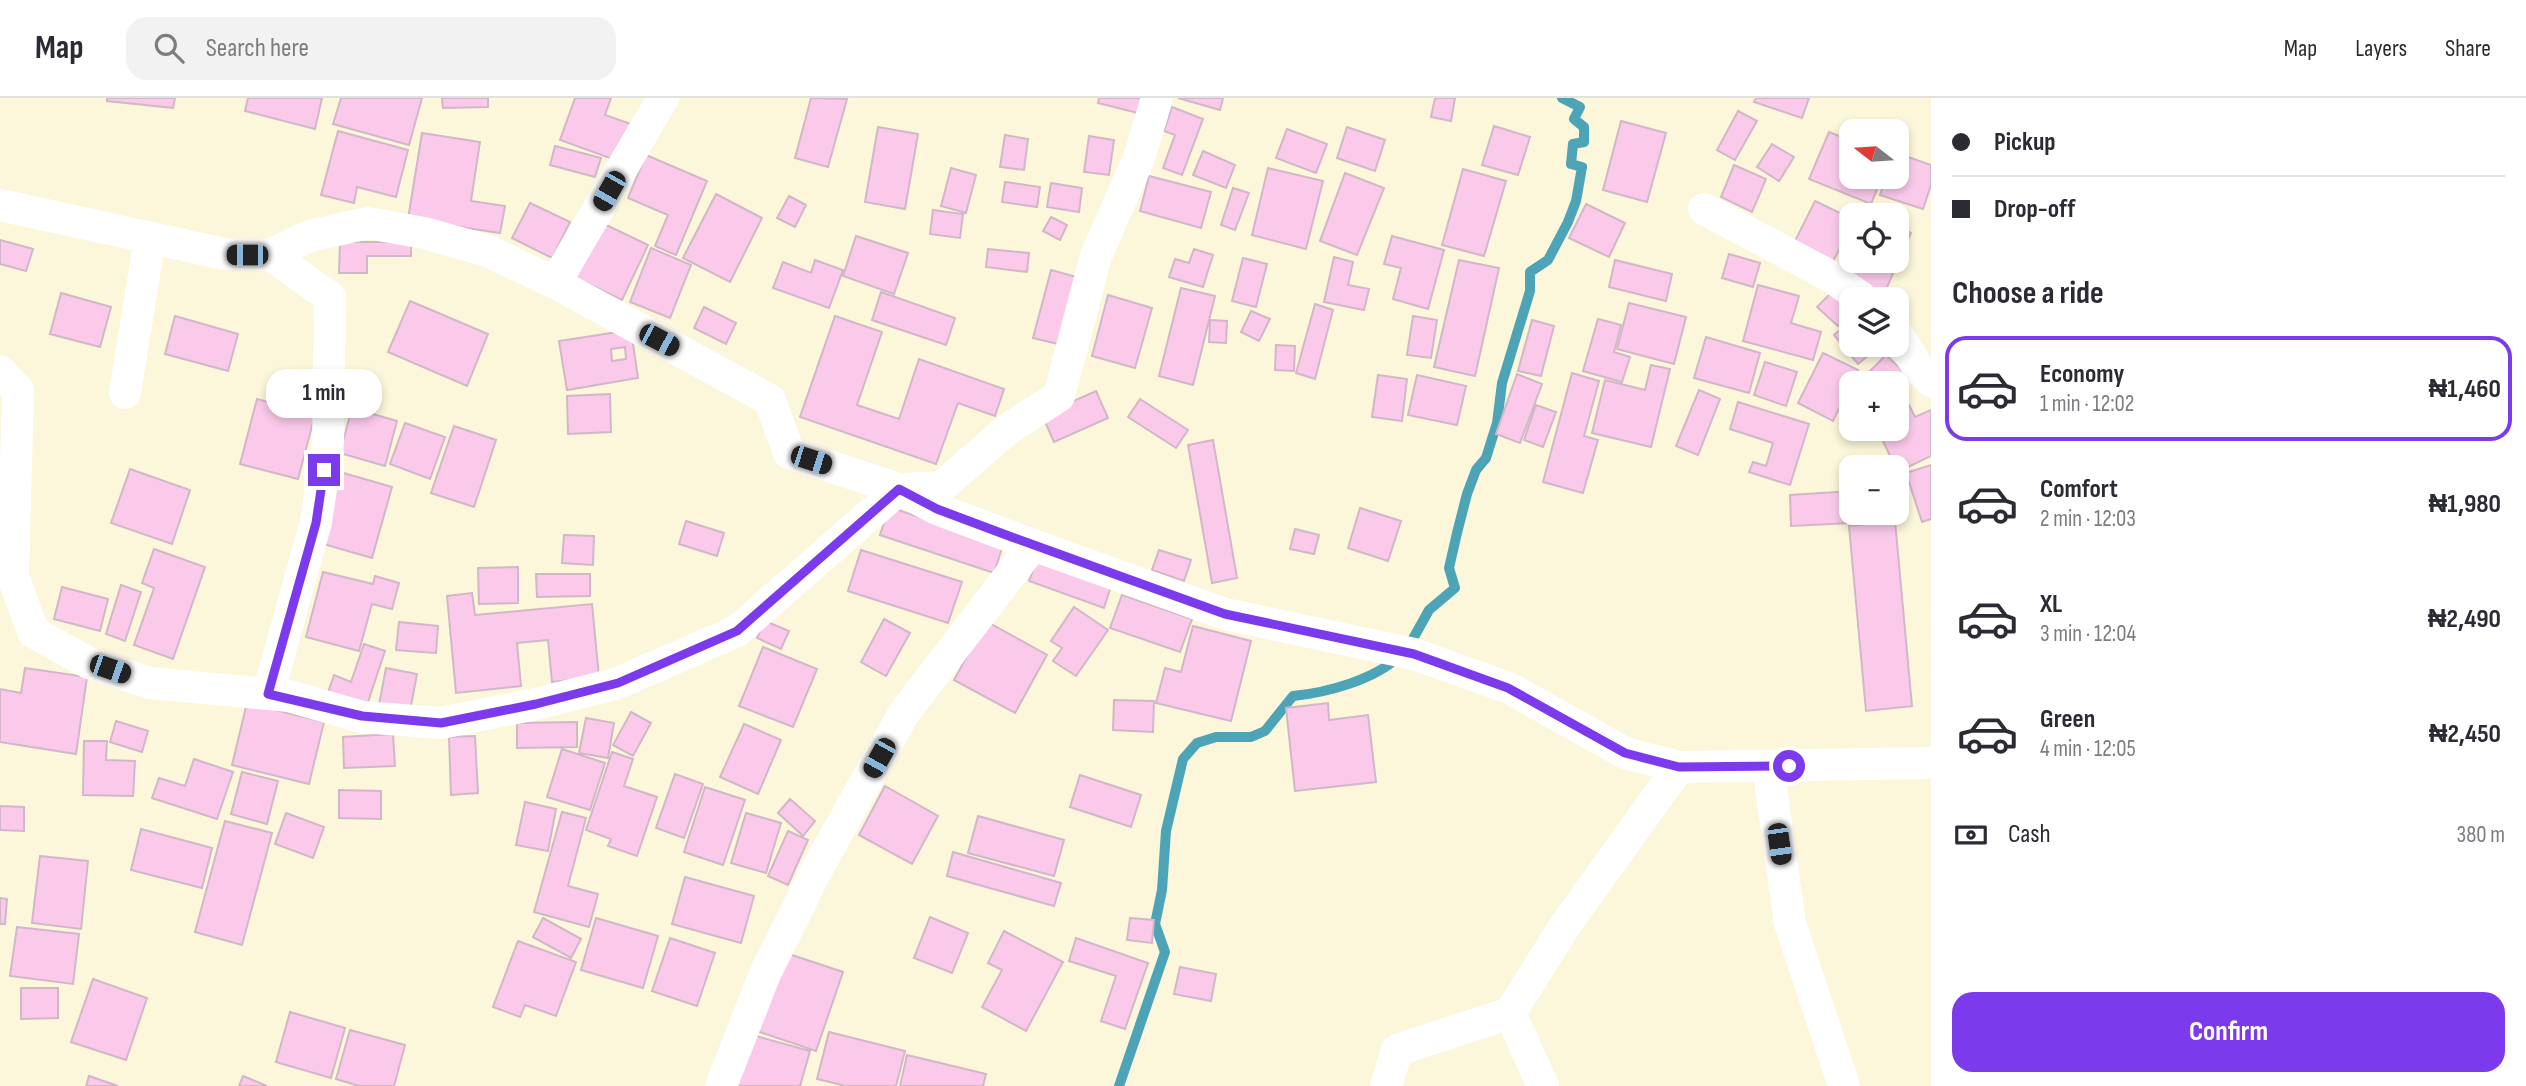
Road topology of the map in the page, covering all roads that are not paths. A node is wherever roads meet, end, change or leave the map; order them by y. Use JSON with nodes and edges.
{"nodes":[{"id":1,"x":663,"y":98,"type":"edge"},
{"id":2,"x":1157,"y":98,"type":"edge"},
{"id":3,"x":0,"y":205,"type":"edge"},
{"id":4,"x":1704,"y":209,"type":"dead end"},
{"id":5,"x":150,"y":237,"type":"junction"},
{"id":6,"x":270,"y":255,"type":"junction"},
{"id":7,"x":555,"y":283,"type":"junction"},
{"id":8,"x":1846,"y":287,"type":"edge"},
{"id":9,"x":1909,"y":353,"type":"edge"},
{"id":10,"x":0,"y":371,"type":"edge"},
{"id":11,"x":1931,"y":381,"type":"edge"},
{"id":12,"x":125,"y":393,"type":"dead end"},
{"id":13,"x":899,"y":489,"type":"junction"},
{"id":14,"x":1033,"y":545,"type":"junction"},
{"id":15,"x":268,"y":694,"type":"junction"},
{"id":16,"x":1931,"y":763,"type":"edge"},
{"id":17,"x":1768,"y":766,"type":"junction"},
{"id":18,"x":1679,"y":767,"type":"junction"},
{"id":19,"x":1510,"y":1013,"type":"junction"},
{"id":20,"x":721,"y":1086,"type":"edge"},
{"id":21,"x":1386,"y":1086,"type":"edge"},
{"id":22,"x":1544,"y":1086,"type":"edge"},
{"id":23,"x":1844,"y":1086,"type":"edge"}],
"edges":[{"from":1,"to":7,"type":"street"},
{"from":2,"to":13,"type":"street"},
{"from":3,"to":5,"type":"street"},
{"from":4,"to":8,"type":"street"},
{"from":5,"to":6,"type":"street"},
{"from":5,"to":12,"type":"street"},
{"from":6,"to":7,"type":"street"},
{"from":6,"to":15,"type":"street"},
{"from":7,"to":13,"type":"street"},
{"from":9,"to":11,"type":"street"},
{"from":10,"to":15,"type":"street"},
{"from":13,"to":14,"type":"street"},
{"from":13,"to":15,"type":"street"},
{"from":14,"to":18,"type":"street"},
{"from":14,"to":20,"type":"street"},
{"from":16,"to":17,"type":"street"},
{"from":17,"to":18,"type":"street"},
{"from":17,"to":23,"type":"street"},
{"from":18,"to":19,"type":"street"},
{"from":19,"to":21,"type":"street"},
{"from":19,"to":22,"type":"street"}]}
